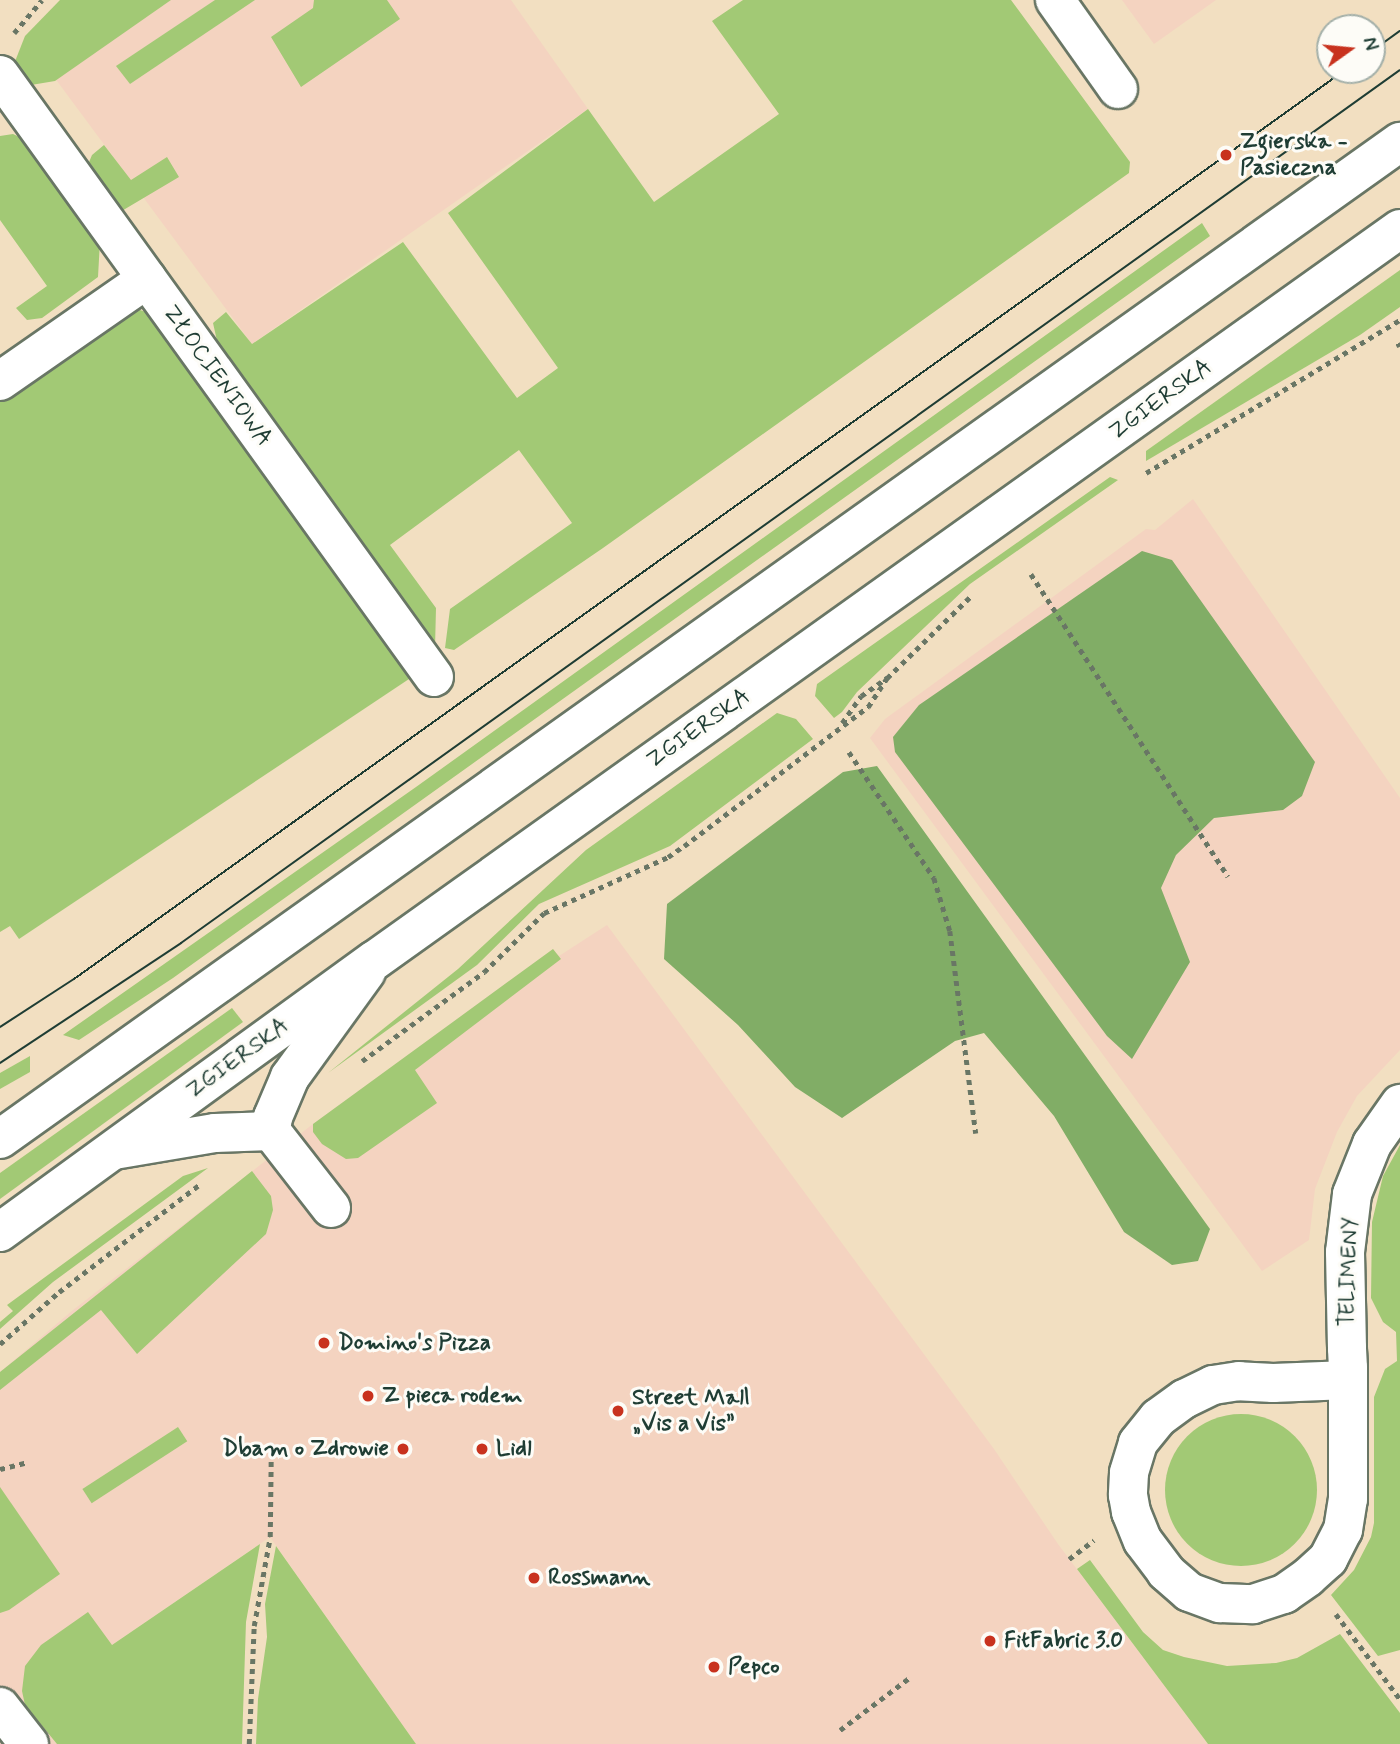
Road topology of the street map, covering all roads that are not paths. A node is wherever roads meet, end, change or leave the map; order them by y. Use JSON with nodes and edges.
{"nodes":[{"id":1,"x":1055,"y":0,"type":"edge"},
{"id":2,"x":4,"y":57,"type":"edge"},
{"id":3,"x":1118,"y":89,"type":"dead end"},
{"id":4,"x":1400,"y":142,"type":"edge"},
{"id":5,"x":1400,"y":229,"type":"edge"},
{"id":6,"x":147,"y":279,"type":"junction"},
{"id":7,"x":0,"y":381,"type":"edge"},
{"id":8,"x":434,"y":677,"type":"dead end"},
{"id":9,"x":375,"y":960,"type":"junction"},
{"id":10,"x":1400,"y":1104,"type":"edge"},
{"id":11,"x":271,"y":1131,"type":"junction"},
{"id":12,"x":0,"y":1139,"type":"edge"},
{"id":13,"x":114,"y":1150,"type":"junction"},
{"id":14,"x":331,"y":1208,"type":"dead end"},
{"id":15,"x":0,"y":1232,"type":"edge"},
{"id":16,"x":1348,"y":1374,"type":"junction"},
{"id":17,"x":0,"y":1707,"type":"edge"},
{"id":18,"x":29,"y":1744,"type":"edge"}],
"edges":[{"from":1,"to":3,"type":"main road"},
{"from":2,"to":6,"type":"main road","name":"ZŁOCIENIOWA"},
{"from":4,"to":12,"type":"main road"},
{"from":5,"to":9,"type":"main road","name":"ZGIERSKA"},
{"from":6,"to":7,"type":"main road"},
{"from":6,"to":8,"type":"main road","name":"ZŁOCIENIOWA"},
{"from":9,"to":11,"type":"main road"},
{"from":9,"to":13,"type":"main road","name":"ZGIERSKA"},
{"from":10,"to":16,"type":"main road","name":"TELIMENY"},
{"from":11,"to":13,"type":"main road"},
{"from":11,"to":14,"type":"main road"},
{"from":13,"to":15,"type":"main road","name":"ZGIERSKA"},
{"from":16,"to":16,"type":"main road"},
{"from":17,"to":18,"type":"main road"}]}
